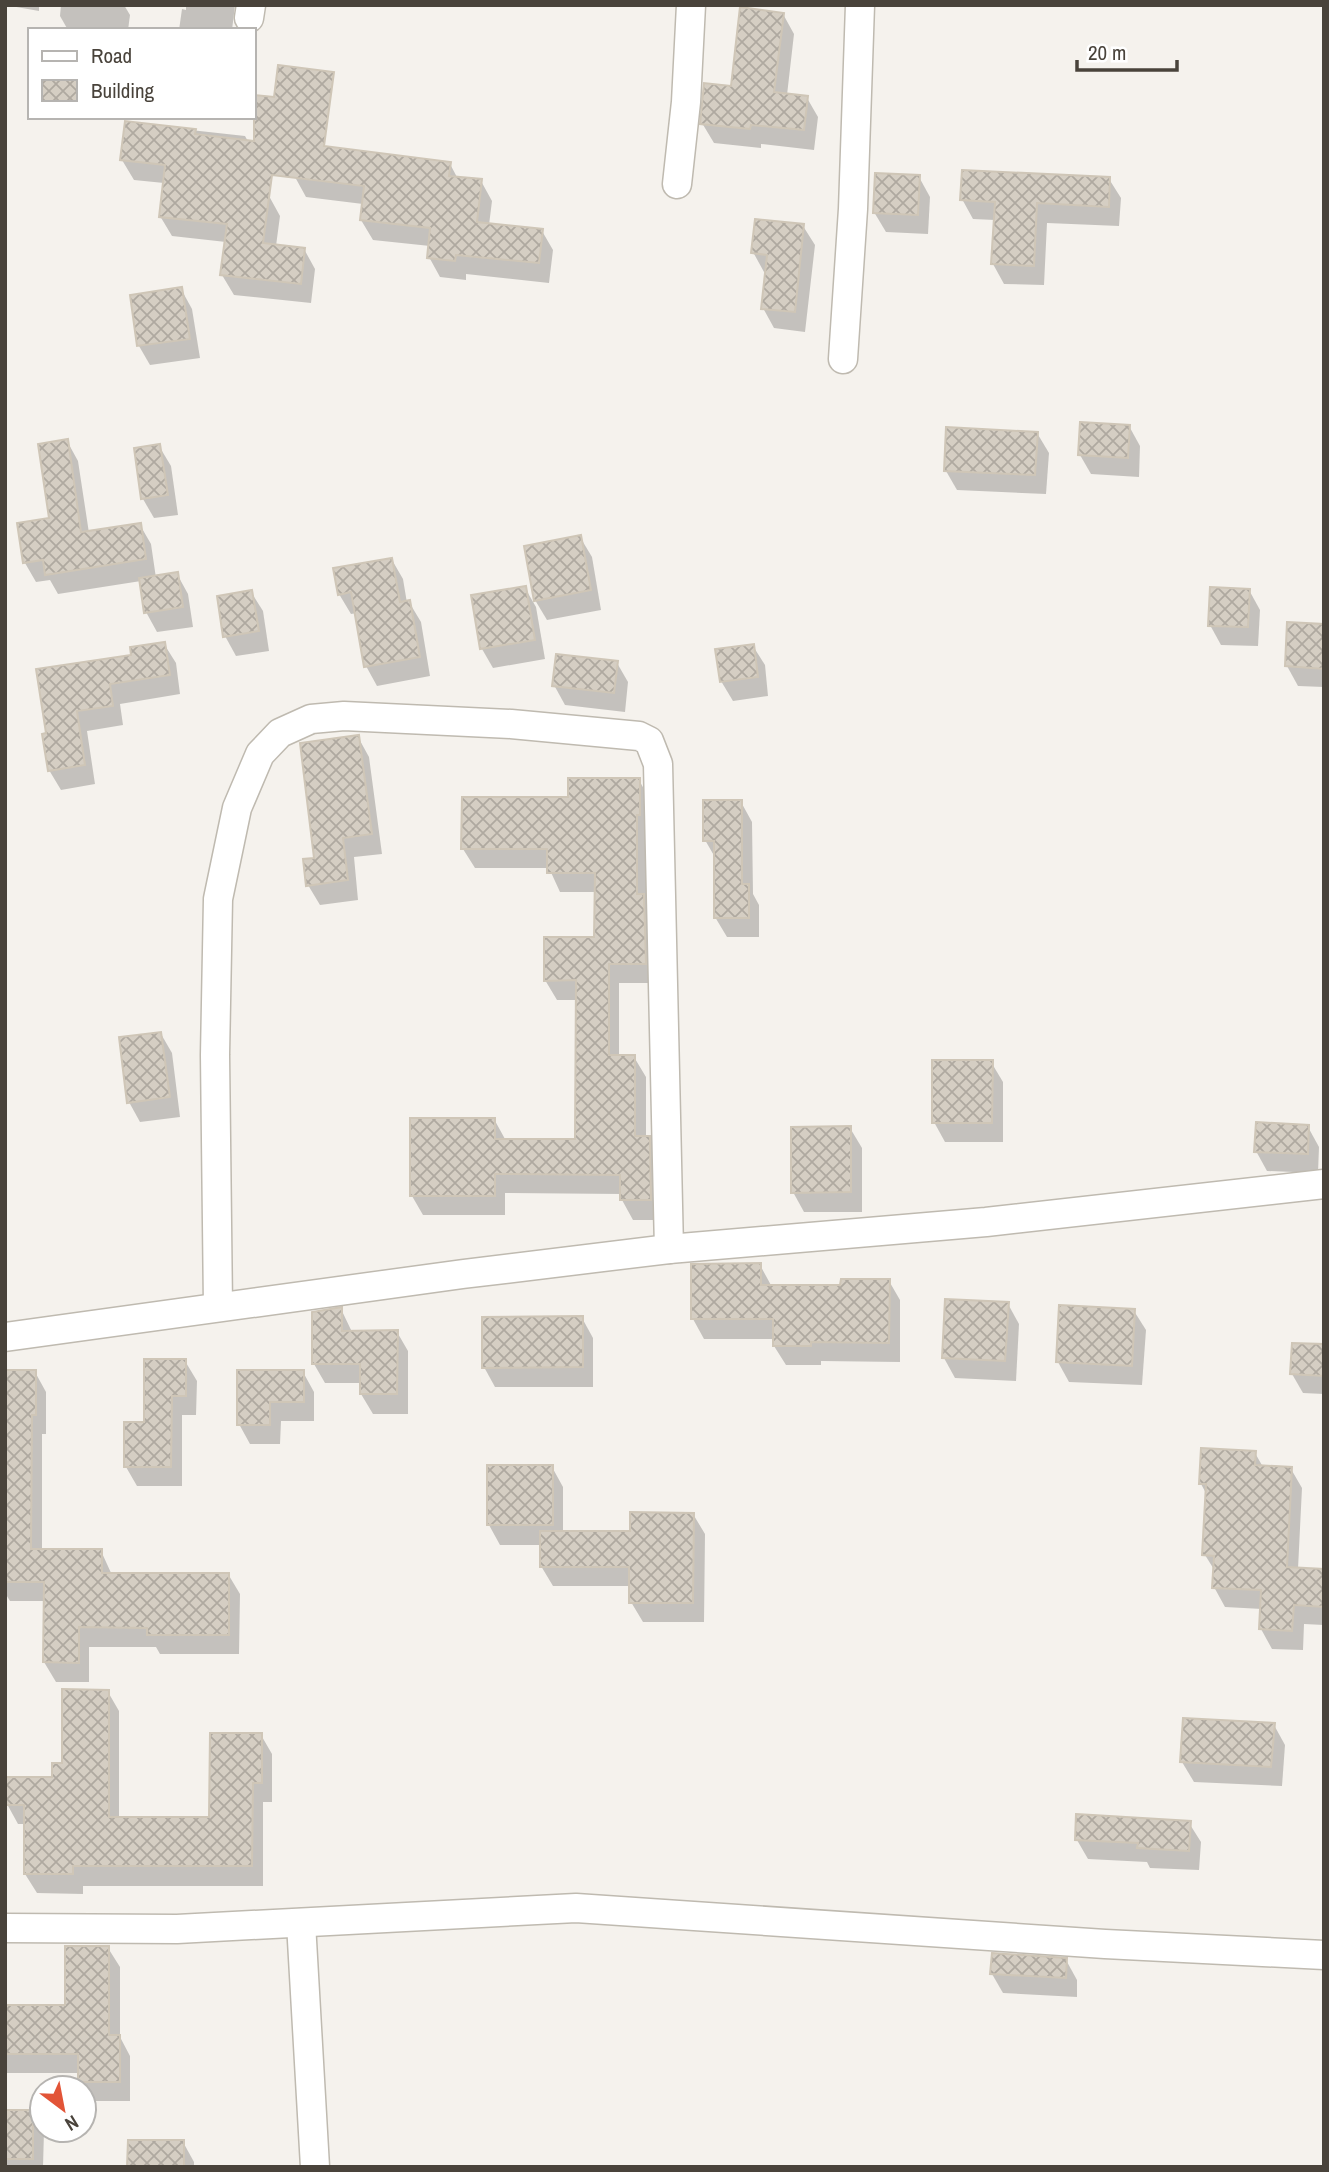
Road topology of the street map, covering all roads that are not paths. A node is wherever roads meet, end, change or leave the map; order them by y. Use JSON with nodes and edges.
{"nodes":[{"id":1,"x":691,"y":5,"type":"edge"},
{"id":2,"x":860,"y":5,"type":"edge"},
{"id":3,"x":677,"y":184,"type":"dead end"},
{"id":4,"x":843,"y":359,"type":"dead end"},
{"id":5,"x":1324,"y":1184,"type":"edge"},
{"id":6,"x":669,"y":1249,"type":"junction"},
{"id":7,"x":218,"y":1307,"type":"junction"},
{"id":8,"x":5,"y":1337,"type":"edge"},
{"id":9,"x":301,"y":1923,"type":"junction"},
{"id":10,"x":5,"y":1928,"type":"edge"},
{"id":11,"x":1324,"y":1955,"type":"edge"},
{"id":12,"x":316,"y":2167,"type":"edge"}],
"edges":[{"from":1,"to":3,"type":"street"},
{"from":2,"to":4,"type":"street"},
{"from":5,"to":6,"type":"street"},
{"from":6,"to":7,"type":"street"},
{"from":6,"to":7,"type":"street"},
{"from":7,"to":8,"type":"street"},
{"from":9,"to":10,"type":"street"},
{"from":9,"to":11,"type":"street"},
{"from":9,"to":12,"type":"street"}]}
